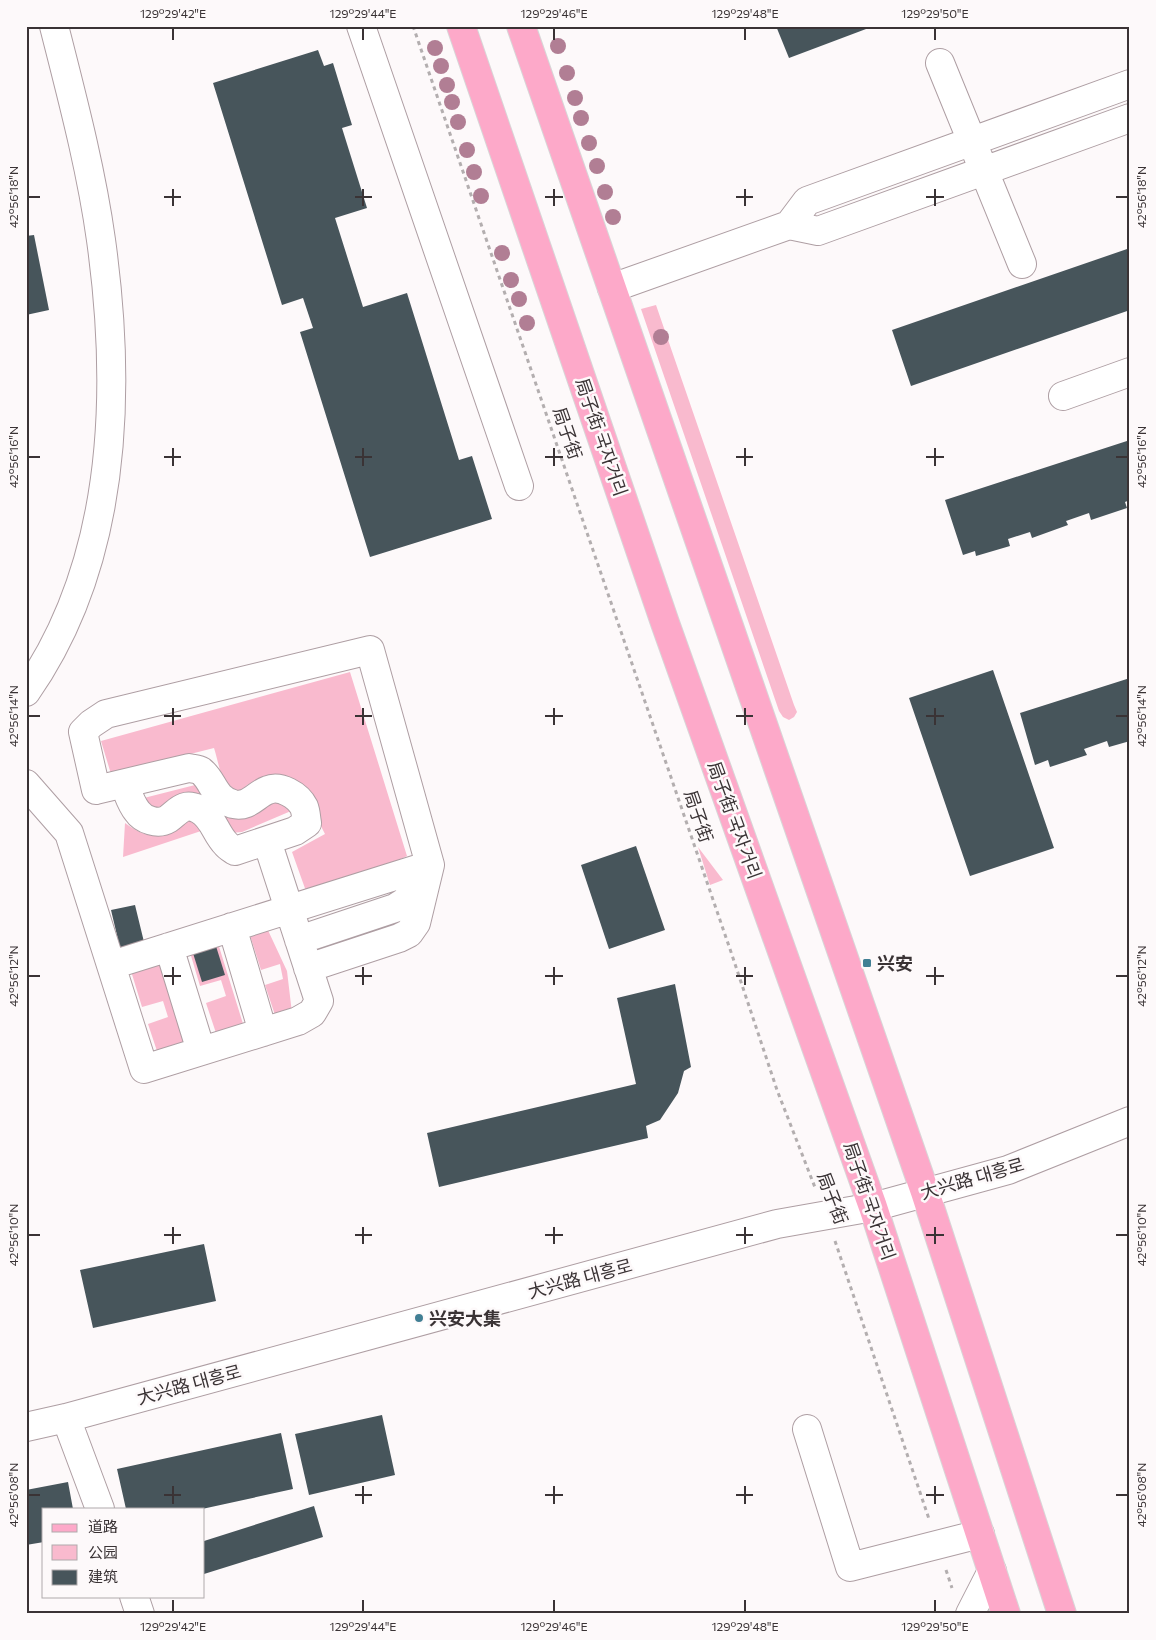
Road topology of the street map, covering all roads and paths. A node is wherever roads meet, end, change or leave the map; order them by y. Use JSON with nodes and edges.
{"nodes":[{"id":1,"x":54,"y":26,"type":"edge"},
{"id":2,"x":361,"y":26,"type":"edge"},
{"id":3,"x":413,"y":26,"type":"edge"},
{"id":4,"x":461,"y":26,"type":"edge"},
{"id":5,"x":521,"y":26,"type":"edge"},
{"id":6,"x":940,"y":63,"type":"dead end"},
{"id":7,"x":1130,"y":84,"type":"edge"},
{"id":8,"x":1130,"y":118,"type":"edge"},
{"id":9,"x":972,"y":141,"type":"junction"},
{"id":10,"x":984,"y":171,"type":"junction"},
{"id":11,"x":789,"y":225,"type":"junction"},
{"id":12,"x":1022,"y":264,"type":"dead end"},
{"id":13,"x":612,"y":288,"type":"junction"},
{"id":14,"x":1130,"y":372,"type":"edge"},
{"id":15,"x":1063,"y":396,"type":"dead end"},
{"id":16,"x":519,"y":486,"type":"dead end"},
{"id":17,"x":26,"y":692,"type":"edge"},
{"id":18,"x":26,"y":784,"type":"edge"},
{"id":19,"x":124,"y":784,"type":"junction"},
{"id":20,"x":267,"y":841,"type":"junction"},
{"id":21,"x":430,"y":865,"type":"junction"},
{"id":22,"x":289,"y":909,"type":"junction"},
{"id":23,"x":232,"y":927,"type":"junction"},
{"id":24,"x":299,"y":940,"type":"junction"},
{"id":25,"x":169,"y":947,"type":"junction"},
{"id":26,"x":112,"y":964,"type":"junction"},
{"id":27,"x":308,"y":968,"type":"junction"},
{"id":28,"x":263,"y":1032,"type":"junction"},
{"id":29,"x":201,"y":1051,"type":"junction"},
{"id":30,"x":1130,"y":1121,"type":"edge"},
{"id":31,"x":924,"y":1192,"type":"junction"},
{"id":32,"x":873,"y":1207,"type":"junction"},
{"id":33,"x":826,"y":1215,"type":"junction"},
{"id":34,"x":66,"y":1418,"type":"junction"},
{"id":35,"x":30,"y":1420,"type":"edge"},
{"id":36,"x":808,"y":1429,"type":"dead end"},
{"id":37,"x":100,"y":1508,"type":"edge"},
{"id":38,"x":980,"y":1534,"type":"junction"},
{"id":39,"x":938,"y":1545,"type":"junction"},
{"id":40,"x":992,"y":1571,"type":"junction"},
{"id":41,"x":135,"y":1598,"type":"edge"},
{"id":42,"x":963,"y":1605,"type":"edge"},
{"id":43,"x":140,"y":1614,"type":"edge"},
{"id":44,"x":1006,"y":1614,"type":"edge"},
{"id":45,"x":1062,"y":1614,"type":"edge"}],
"edges":[{"from":1,"to":17,"type":"street"},
{"from":2,"to":16,"type":"street"},
{"from":3,"to":33,"type":"path","name":"局子街"},
{"from":4,"to":32,"type":"main road","name":"局子街 국자거리"},
{"from":5,"to":13,"type":"main road"},
{"from":6,"to":9,"type":"street"},
{"from":7,"to":9,"type":"street"},
{"from":8,"to":10,"type":"street"},
{"from":9,"to":10,"type":"street"},
{"from":9,"to":11,"type":"street"},
{"from":10,"to":11,"type":"street"},
{"from":10,"to":12,"type":"street"},
{"from":11,"to":13,"type":"street"},
{"from":13,"to":31,"type":"main road"},
{"from":14,"to":15,"type":"street"},
{"from":18,"to":26,"type":"street"},
{"from":19,"to":20,"type":"street"},
{"from":19,"to":20,"type":"street"},
{"from":19,"to":21,"type":"street"},
{"from":20,"to":22,"type":"street"},
{"from":21,"to":22,"type":"street"},
{"from":21,"to":24,"type":"street"},
{"from":21,"to":27,"type":"street"},
{"from":22,"to":23,"type":"street"},
{"from":22,"to":24,"type":"street"},
{"from":23,"to":25,"type":"street"},
{"from":23,"to":28,"type":"street"},
{"from":24,"to":27,"type":"street"},
{"from":25,"to":26,"type":"street"},
{"from":25,"to":29,"type":"street"},
{"from":26,"to":29,"type":"street"},
{"from":27,"to":28,"type":"street"},
{"from":28,"to":29,"type":"street"},
{"from":30,"to":31,"type":"street","name":"大兴路 대흥로"},
{"from":31,"to":32,"type":"street","name":"大兴路 대흥로"},
{"from":31,"to":45,"type":"main road"},
{"from":32,"to":33,"type":"street","name":"大兴路 대흥로"},
{"from":32,"to":38,"type":"main road","name":"局子街 국자거리"},
{"from":33,"to":34,"type":"street","name":"大兴路 대흥로"},
{"from":33,"to":39,"type":"path","name":"局子街"},
{"from":34,"to":35,"type":"street","name":"大兴路 대흥로"},
{"from":34,"to":37,"type":"street"},
{"from":36,"to":39,"type":"street"},
{"from":38,"to":39,"type":"street"},
{"from":38,"to":40,"type":"main road","name":"局子街 국자거리"},
{"from":39,"to":42,"type":"path","name":"局子街"},
{"from":40,"to":42,"type":"street"},
{"from":40,"to":44,"type":"main road","name":"局子街 국자거리"},
{"from":41,"to":43,"type":"street"}]}
